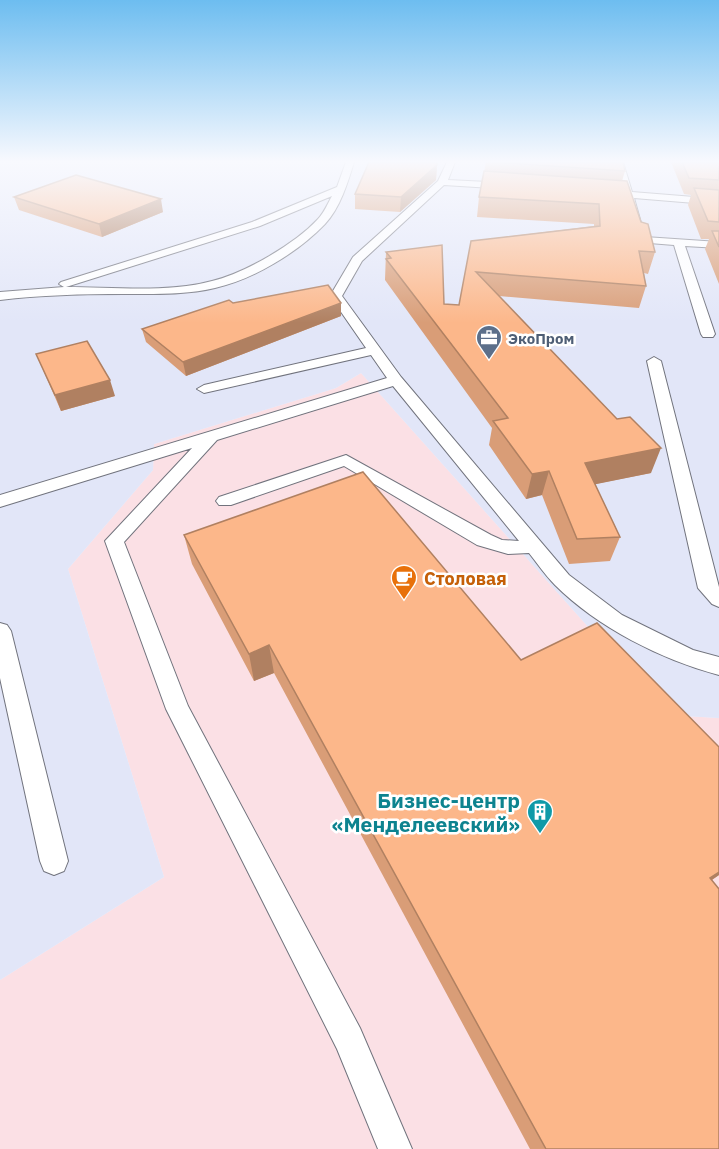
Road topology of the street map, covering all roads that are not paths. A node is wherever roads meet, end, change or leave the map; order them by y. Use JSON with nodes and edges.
{"nodes":[{"id":1,"x":276,"y":216,"type":"edge"},
{"id":2,"x":325,"y":216,"type":"edge"},
{"id":3,"x":405,"y":216,"type":"edge"},
{"id":4,"x":634,"y":216,"type":"edge"},
{"id":5,"x":679,"y":243,"type":"junction"},
{"id":6,"x":719,"y":245,"type":"edge"},
{"id":7,"x":46,"y":291,"type":"junction"},
{"id":8,"x":0,"y":296,"type":"edge"},
{"id":9,"x":708,"y":333,"type":"dead end"},
{"id":10,"x":375,"y":350,"type":"junction"},
{"id":11,"x":654,"y":362,"type":"dead end"},
{"id":12,"x":396,"y":380,"type":"junction"},
{"id":13,"x":204,"y":389,"type":"dead end"},
{"id":14,"x":210,"y":437,"type":"junction"},
{"id":15,"x":0,"y":501,"type":"edge"},
{"id":16,"x":225,"y":501,"type":"dead end"},
{"id":17,"x":533,"y":545,"type":"junction"},
{"id":18,"x":719,"y":599,"type":"edge"},
{"id":19,"x":0,"y":632,"type":"edge"},
{"id":20,"x":719,"y":666,"type":"edge"},
{"id":21,"x":54,"y":861,"type":"dead end"},
{"id":22,"x":395,"y":1149,"type":"edge"}],
"edges":[{"from":1,"to":7,"type":"lane"},
{"from":2,"to":7,"type":"lane"},
{"from":3,"to":10,"type":"lane"},
{"from":4,"to":5,"type":"lane"},
{"from":5,"to":6,"type":"lane"},
{"from":5,"to":9,"type":"lane"},
{"from":7,"to":8,"type":"lane"},
{"from":10,"to":12,"type":"lane"},
{"from":10,"to":13,"type":"lane"},
{"from":11,"to":18,"type":"lane"},
{"from":12,"to":14,"type":"lane"},
{"from":12,"to":17,"type":"lane"},
{"from":14,"to":15,"type":"lane"},
{"from":14,"to":22,"type":"lane"},
{"from":16,"to":17,"type":"lane"},
{"from":17,"to":20,"type":"lane"},
{"from":19,"to":21,"type":"lane"}]}
